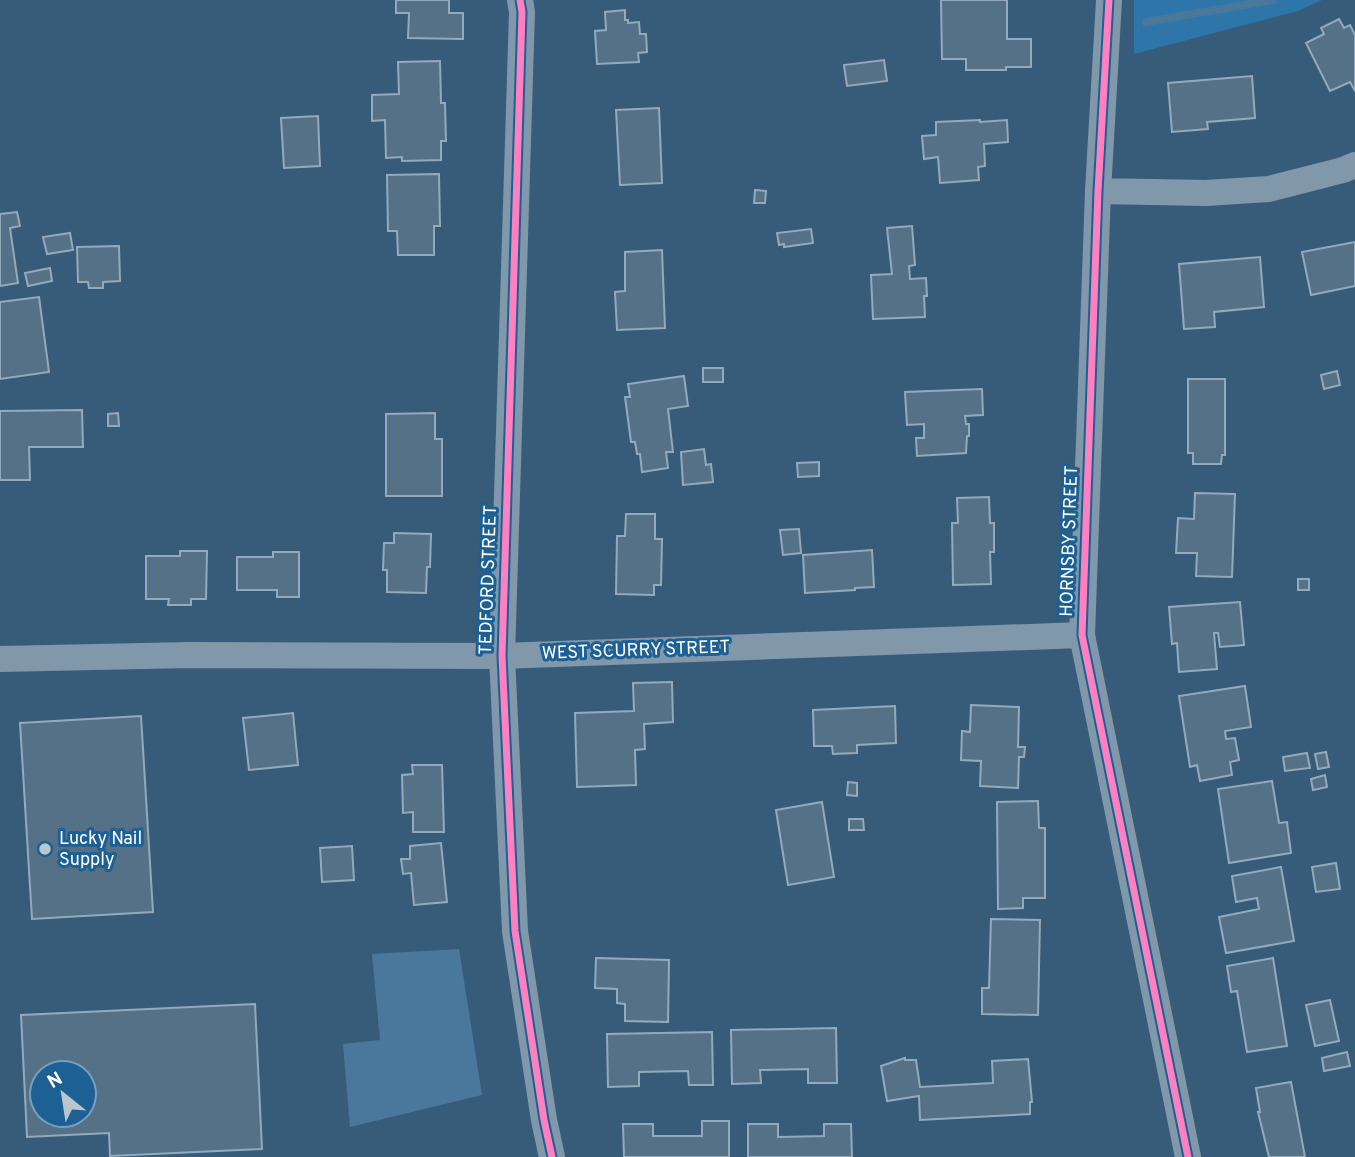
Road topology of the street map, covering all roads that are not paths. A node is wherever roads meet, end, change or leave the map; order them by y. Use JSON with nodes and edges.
{"nodes":[{"id":1,"x":520,"y":0,"type":"edge"},
{"id":2,"x":1109,"y":0,"type":"edge"},
{"id":3,"x":1355,"y":165,"type":"edge"},
{"id":4,"x":1098,"y":191,"type":"junction"},
{"id":5,"x":1082,"y":635,"type":"junction"},
{"id":6,"x":502,"y":656,"type":"junction"},
{"id":7,"x":0,"y":659,"type":"edge"},
{"id":8,"x":552,"y":1157,"type":"edge"},
{"id":9,"x":1188,"y":1157,"type":"edge"}],
"edges":[{"from":1,"to":6,"type":"street","name":"TEDFORD STREET"},
{"from":2,"to":4,"type":"street","name":"HORNSBY STREET"},
{"from":3,"to":4,"type":"street"},
{"from":4,"to":5,"type":"street","name":"HORNSBY STREET"},
{"from":5,"to":6,"type":"street","name":"WEST SCURRY STREET"},
{"from":5,"to":9,"type":"street","name":"HORNSBY STREET"},
{"from":6,"to":7,"type":"street","name":"WEST SCURRY STREET"},
{"from":6,"to":8,"type":"street","name":"TEDFORD STREET"}]}
